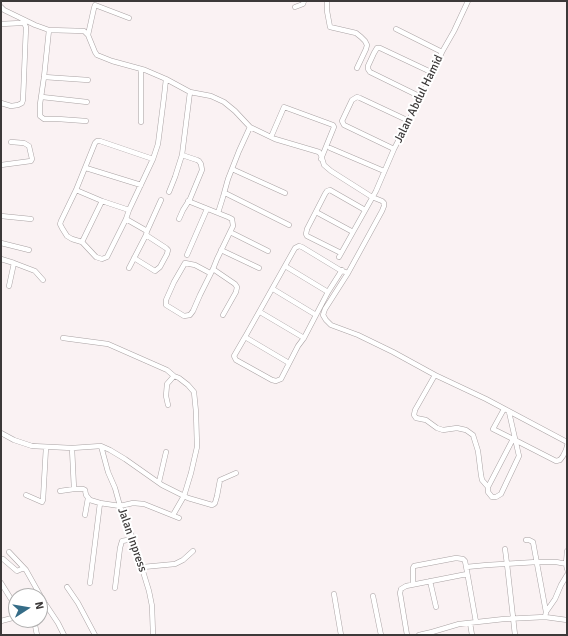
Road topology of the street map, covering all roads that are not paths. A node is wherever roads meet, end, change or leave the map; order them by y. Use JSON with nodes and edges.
{"nodes":[{"id":1,"x":304,"y":1,"type":"edge"},
{"id":2,"x":327,"y":1,"type":"edge"},
{"id":3,"x":468,"y":1,"type":"edge"},
{"id":4,"x":1,"y":7,"type":"edge"},
{"id":5,"x":295,"y":7,"type":"dead end"},
{"id":6,"x":129,"y":18,"type":"dead end"},
{"id":7,"x":1,"y":24,"type":"edge"},
{"id":8,"x":396,"y":29,"type":"dead end"},
{"id":9,"x":49,"y":30,"type":"junction"},
{"id":10,"x":88,"y":34,"type":"junction"},
{"id":11,"x":442,"y":52,"type":"junction"},
{"id":12,"x":357,"y":68,"type":"dead end"},
{"id":13,"x":141,"y":69,"type":"junction"},
{"id":14,"x":433,"y":73,"type":"junction"},
{"id":15,"x":44,"y":76,"type":"junction"},
{"id":16,"x":166,"y":79,"type":"junction"},
{"id":17,"x":88,"y":80,"type":"dead end"},
{"id":18,"x":190,"y":92,"type":"junction"},
{"id":19,"x":42,"y":97,"type":"junction"},
{"id":20,"x":421,"y":97,"type":"junction"},
{"id":21,"x":87,"y":102,"type":"dead end"},
{"id":22,"x":1,"y":104,"type":"edge"},
{"id":23,"x":86,"y":121,"type":"dead end"},
{"id":24,"x":141,"y":122,"type":"dead end"},
{"id":25,"x":408,"y":122,"type":"junction"},
{"id":26,"x":250,"y":128,"type":"junction"},
{"id":27,"x":271,"y":137,"type":"junction"},
{"id":28,"x":11,"y":142,"type":"dead end"},
{"id":29,"x":330,"y":148,"type":"dead end"},
{"id":30,"x":394,"y":150,"type":"junction"},
{"id":31,"x":182,"y":155,"type":"junction"},
{"id":32,"x":153,"y":159,"type":"junction"},
{"id":33,"x":321,"y":159,"type":"junction"},
{"id":34,"x":1,"y":165,"type":"edge"},
{"id":35,"x":86,"y":168,"type":"junction"},
{"id":36,"x":232,"y":169,"type":"junction"},
{"id":37,"x":384,"y":171,"type":"junction"},
{"id":38,"x":141,"y":185,"type":"junction"},
{"id":39,"x":76,"y":190,"type":"junction"},
{"id":40,"x":169,"y":192,"type":"dead end"},
{"id":41,"x":224,"y":192,"type":"junction"},
{"id":42,"x":285,"y":193,"type":"dead end"},
{"id":43,"x":372,"y":197,"type":"junction"},
{"id":44,"x":161,"y":200,"type":"dead end"},
{"id":45,"x":102,"y":201,"type":"junction"},
{"id":46,"x":188,"y":201,"type":"junction"},
{"id":47,"x":207,"y":209,"type":"junction"},
{"id":48,"x":129,"y":210,"type":"junction"},
{"id":49,"x":365,"y":210,"type":"junction"},
{"id":50,"x":316,"y":212,"type":"junction"},
{"id":51,"x":218,"y":213,"type":"junction"},
{"id":52,"x":1,"y":216,"type":"edge"},
{"id":53,"x":31,"y":219,"type":"dead end"},
{"id":54,"x":126,"y":219,"type":"junction"},
{"id":55,"x":179,"y":219,"type":"dead end"},
{"id":56,"x":289,"y":224,"type":"dead end"},
{"id":57,"x":230,"y":232,"type":"junction"},
{"id":58,"x":353,"y":232,"type":"junction"},
{"id":59,"x":146,"y":233,"type":"junction"},
{"id":60,"x":82,"y":242,"type":"junction"},
{"id":61,"x":1,"y":243,"type":"edge"},
{"id":62,"x":29,"y":250,"type":"dead end"},
{"id":63,"x":221,"y":250,"type":"junction"},
{"id":64,"x":268,"y":251,"type":"dead end"},
{"id":65,"x":187,"y":255,"type":"dead end"},
{"id":66,"x":134,"y":258,"type":"junction"},
{"id":67,"x":1,"y":259,"type":"edge"},
{"id":68,"x":14,"y":262,"type":"junction"},
{"id":69,"x":285,"y":266,"type":"junction"},
{"id":70,"x":129,"y":268,"type":"dead end"},
{"id":71,"x":259,"y":268,"type":"dead end"},
{"id":72,"x":342,"y":270,"type":"junction"},
{"id":73,"x":212,"y":271,"type":"junction"},
{"id":74,"x":348,"y":273,"type":"junction"},
{"id":75,"x":43,"y":280,"type":"dead end"},
{"id":76,"x":10,"y":286,"type":"dead end"},
{"id":77,"x":273,"y":288,"type":"junction"},
{"id":78,"x":328,"y":292,"type":"junction"},
{"id":79,"x":260,"y":312,"type":"junction"},
{"id":80,"x":224,"y":315,"type":"dead end"},
{"id":81,"x":316,"y":315,"type":"junction"},
{"id":82,"x":63,"y":338,"type":"dead end"},
{"id":83,"x":245,"y":338,"type":"junction"},
{"id":84,"x":304,"y":338,"type":"junction"},
{"id":85,"x":289,"y":363,"type":"junction"},
{"id":86,"x":435,"y":375,"type":"junction"},
{"id":87,"x":174,"y":376,"type":"junction"},
{"id":88,"x":168,"y":405,"type":"dead end"},
{"id":89,"x":504,"y":408,"type":"junction"},
{"id":90,"x":509,"y":412,"type":"junction"},
{"id":91,"x":1,"y":432,"type":"edge"},
{"id":92,"x":515,"y":440,"type":"junction"},
{"id":93,"x":567,"y":443,"type":"edge"},
{"id":94,"x":101,"y":446,"type":"junction"},
{"id":95,"x":567,"y":446,"type":"edge"},
{"id":96,"x":46,"y":447,"type":"junction"},
{"id":97,"x":72,"y":448,"type":"junction"},
{"id":98,"x":166,"y":452,"type":"dead end"},
{"id":99,"x":236,"y":473,"type":"dead end"},
{"id":100,"x":158,"y":482,"type":"junction"},
{"id":101,"x":488,"y":487,"type":"junction"},
{"id":102,"x":74,"y":489,"type":"junction"},
{"id":103,"x":60,"y":491,"type":"dead end"},
{"id":104,"x":26,"y":495,"type":"dead end"},
{"id":105,"x":184,"y":496,"type":"junction"},
{"id":106,"x":88,"y":498,"type":"junction"},
{"id":107,"x":100,"y":503,"type":"junction"},
{"id":108,"x":120,"y":506,"type":"junction"},
{"id":109,"x":85,"y":515,"type":"dead end"},
{"id":110,"x":173,"y":515,"type":"junction"},
{"id":111,"x":179,"y":518,"type":"dead end"},
{"id":112,"x":133,"y":539,"type":"junction"},
{"id":113,"x":526,"y":540,"type":"dead end"},
{"id":114,"x":505,"y":549,"type":"dead end"},
{"id":115,"x":193,"y":551,"type":"dead end"},
{"id":116,"x":9,"y":552,"type":"dead end"},
{"id":117,"x":567,"y":552,"type":"edge"},
{"id":118,"x":3,"y":559,"type":"dead end"},
{"id":119,"x":537,"y":562,"type":"junction"},
{"id":120,"x":507,"y":564,"type":"junction"},
{"id":121,"x":567,"y":565,"type":"edge"},
{"id":122,"x":142,"y":567,"type":"junction"},
{"id":123,"x":466,"y":567,"type":"junction"},
{"id":124,"x":24,"y":568,"type":"junction"},
{"id":125,"x":467,"y":574,"type":"junction"},
{"id":126,"x":567,"y":575,"type":"edge"},
{"id":127,"x":430,"y":581,"type":"junction"},
{"id":128,"x":1,"y":583,"type":"edge"},
{"id":129,"x":90,"y":583,"type":"dead end"},
{"id":130,"x":414,"y":584,"type":"junction"},
{"id":131,"x":67,"y":587,"type":"dead end"},
{"id":132,"x":36,"y":588,"type":"edge"},
{"id":133,"x":115,"y":588,"type":"dead end"},
{"id":134,"x":8,"y":594,"type":"edge"},
{"id":135,"x":334,"y":594,"type":"dead end"},
{"id":136,"x":373,"y":596,"type":"dead end"},
{"id":137,"x":436,"y":607,"type":"dead end"},
{"id":138,"x":48,"y":608,"type":"edge"},
{"id":139,"x":545,"y":615,"type":"junction"},
{"id":140,"x":514,"y":619,"type":"junction"},
{"id":141,"x":567,"y":620,"type":"edge"},
{"id":142,"x":476,"y":622,"type":"junction"},
{"id":143,"x":470,"y":623,"type":"junction"},
{"id":144,"x":432,"y":634,"type":"edge"},
{"id":145,"x":64,"y":635,"type":"edge"},
{"id":146,"x":95,"y":635,"type":"edge"},
{"id":147,"x":153,"y":635,"type":"edge"},
{"id":148,"x":341,"y":635,"type":"edge"},
{"id":149,"x":381,"y":635,"type":"edge"},
{"id":150,"x":407,"y":635,"type":"edge"},
{"id":151,"x":419,"y":635,"type":"edge"},
{"id":152,"x":472,"y":635,"type":"edge"},
{"id":153,"x":515,"y":635,"type":"edge"}],
"edges":[{"from":1,"to":5,"type":"street"},
{"from":2,"to":12,"type":"street"},
{"from":3,"to":11,"type":"street","name":"Jalan Abdul Hamid"},
{"from":4,"to":9,"type":"street"},
{"from":6,"to":10,"type":"street"},
{"from":7,"to":22,"type":"street"},
{"from":8,"to":11,"type":"street"},
{"from":9,"to":10,"type":"street"},
{"from":9,"to":15,"type":"street"},
{"from":10,"to":13,"type":"street"},
{"from":11,"to":14,"type":"street","name":"Jalan Abdul Hamid"},
{"from":13,"to":16,"type":"street"},
{"from":13,"to":24,"type":"street"},
{"from":14,"to":20,"type":"street","name":"Jalan Abdul Hamid"},
{"from":14,"to":20,"type":"street"},
{"from":15,"to":17,"type":"street"},
{"from":15,"to":19,"type":"street"},
{"from":16,"to":18,"type":"street"},
{"from":16,"to":32,"type":"street"},
{"from":18,"to":26,"type":"street"},
{"from":18,"to":31,"type":"street"},
{"from":19,"to":21,"type":"street"},
{"from":19,"to":23,"type":"street"},
{"from":20,"to":25,"type":"street","name":"Jalan Abdul Hamid"},
{"from":25,"to":30,"type":"street","name":"Jalan Abdul Hamid"},
{"from":25,"to":30,"type":"street"},
{"from":26,"to":27,"type":"street"},
{"from":26,"to":36,"type":"street"},
{"from":27,"to":33,"type":"street"},
{"from":27,"to":33,"type":"street"},
{"from":28,"to":34,"type":"street"},
{"from":29,"to":37,"type":"street"},
{"from":30,"to":37,"type":"street","name":"Jalan Abdul Hamid"},
{"from":31,"to":40,"type":"street"},
{"from":31,"to":46,"type":"street"},
{"from":32,"to":35,"type":"street"},
{"from":32,"to":38,"type":"street"},
{"from":33,"to":43,"type":"street"},
{"from":35,"to":38,"type":"street"},
{"from":35,"to":39,"type":"street"},
{"from":36,"to":41,"type":"street"},
{"from":36,"to":42,"type":"street"},
{"from":37,"to":43,"type":"street","name":"Jalan Abdul Hamid"},
{"from":38,"to":48,"type":"street"},
{"from":39,"to":45,"type":"street"},
{"from":39,"to":60,"type":"street"},
{"from":41,"to":51,"type":"street"},
{"from":41,"to":56,"type":"street"},
{"from":43,"to":49,"type":"street","name":"Jalan Abdul Hamid"},
{"from":43,"to":74,"type":"street"},
{"from":44,"to":59,"type":"street"},
{"from":45,"to":48,"type":"street"},
{"from":45,"to":60,"type":"street"},
{"from":46,"to":47,"type":"street"},
{"from":46,"to":55,"type":"street"},
{"from":47,"to":51,"type":"street"},
{"from":47,"to":65,"type":"street"},
{"from":48,"to":54,"type":"street"},
{"from":49,"to":50,"type":"street"},
{"from":49,"to":58,"type":"street","name":"Jalan Abdul Hamid"},
{"from":50,"to":58,"type":"street"},
{"from":50,"to":58,"type":"street","name":"Jalan Abdul Hamid"},
{"from":51,"to":57,"type":"street"},
{"from":52,"to":53,"type":"street"},
{"from":54,"to":59,"type":"street"},
{"from":54,"to":60,"type":"street"},
{"from":57,"to":63,"type":"street"},
{"from":57,"to":64,"type":"street"},
{"from":59,"to":66,"type":"street"},
{"from":59,"to":66,"type":"street"},
{"from":61,"to":62,"type":"street"},
{"from":63,"to":71,"type":"street"},
{"from":63,"to":73,"type":"street"},
{"from":66,"to":70,"type":"street"},
{"from":67,"to":68,"type":"street"},
{"from":68,"to":75,"type":"street"},
{"from":68,"to":76,"type":"street"},
{"from":69,"to":72,"type":"street"},
{"from":69,"to":77,"type":"street"},
{"from":69,"to":78,"type":"street"},
{"from":72,"to":74,"type":"street"},
{"from":72,"to":78,"type":"street"},
{"from":73,"to":73,"type":"street"},
{"from":73,"to":80,"type":"street"},
{"from":74,"to":86,"type":"street"},
{"from":77,"to":79,"type":"street"},
{"from":77,"to":81,"type":"street"},
{"from":78,"to":81,"type":"street"},
{"from":79,"to":83,"type":"street"},
{"from":79,"to":84,"type":"street"},
{"from":81,"to":84,"type":"street"},
{"from":82,"to":87,"type":"street"},
{"from":83,"to":85,"type":"street"},
{"from":83,"to":85,"type":"street"},
{"from":84,"to":85,"type":"street"},
{"from":86,"to":89,"type":"street"},
{"from":86,"to":101,"type":"street"},
{"from":87,"to":88,"type":"street"},
{"from":87,"to":105,"type":"street"},
{"from":89,"to":90,"type":"street"},
{"from":89,"to":92,"type":"street"},
{"from":90,"to":92,"type":"street"},
{"from":90,"to":93,"type":"street"},
{"from":91,"to":96,"type":"street"},
{"from":92,"to":95,"type":"street"},
{"from":92,"to":101,"type":"street"},
{"from":92,"to":101,"type":"street"},
{"from":94,"to":97,"type":"street"},
{"from":94,"to":100,"type":"street"},
{"from":94,"to":108,"type":"street","name":"Jalan Inpress"},
{"from":96,"to":97,"type":"street"},
{"from":96,"to":104,"type":"street"},
{"from":97,"to":102,"type":"street"},
{"from":98,"to":100,"type":"street"},
{"from":99,"to":105,"type":"street"},
{"from":100,"to":105,"type":"street"},
{"from":102,"to":103,"type":"street"},
{"from":102,"to":106,"type":"street"},
{"from":105,"to":110,"type":"street"},
{"from":106,"to":107,"type":"street"},
{"from":106,"to":109,"type":"street"},
{"from":107,"to":108,"type":"street"},
{"from":107,"to":129,"type":"street"},
{"from":108,"to":110,"type":"street"},
{"from":108,"to":112,"type":"street","name":"Jalan Inpress"},
{"from":110,"to":111,"type":"street"},
{"from":112,"to":122,"type":"street","name":"Jalan Inpress"},
{"from":112,"to":133,"type":"street"},
{"from":113,"to":119,"type":"street"},
{"from":114,"to":120,"type":"street"},
{"from":115,"to":122,"type":"street"},
{"from":116,"to":124,"type":"street"},
{"from":117,"to":121,"type":"street"},
{"from":118,"to":124,"type":"street"},
{"from":119,"to":120,"type":"street"},
{"from":119,"to":121,"type":"street"},
{"from":119,"to":139,"type":"street"},
{"from":120,"to":123,"type":"street"},
{"from":120,"to":140,"type":"street"},
{"from":122,"to":147,"type":"street","name":"Jalan Inpress"},
{"from":123,"to":125,"type":"street"},
{"from":123,"to":130,"type":"street"},
{"from":124,"to":132,"type":"street"},
{"from":125,"to":127,"type":"street"},
{"from":125,"to":142,"type":"street"},
{"from":126,"to":139,"type":"street"},
{"from":127,"to":130,"type":"street"},
{"from":127,"to":137,"type":"street"},
{"from":128,"to":134,"type":"street"},
{"from":130,"to":150,"type":"street"},
{"from":131,"to":146,"type":"street"},
{"from":135,"to":148,"type":"street"},
{"from":136,"to":149,"type":"street"},
{"from":138,"to":145,"type":"street"},
{"from":139,"to":140,"type":"street"},
{"from":139,"to":141,"type":"street"},
{"from":140,"to":142,"type":"street"},
{"from":140,"to":153,"type":"street"},
{"from":142,"to":143,"type":"street"},
{"from":143,"to":144,"type":"street"},
{"from":143,"to":152,"type":"street"},
{"from":144,"to":151,"type":"street"}]}
